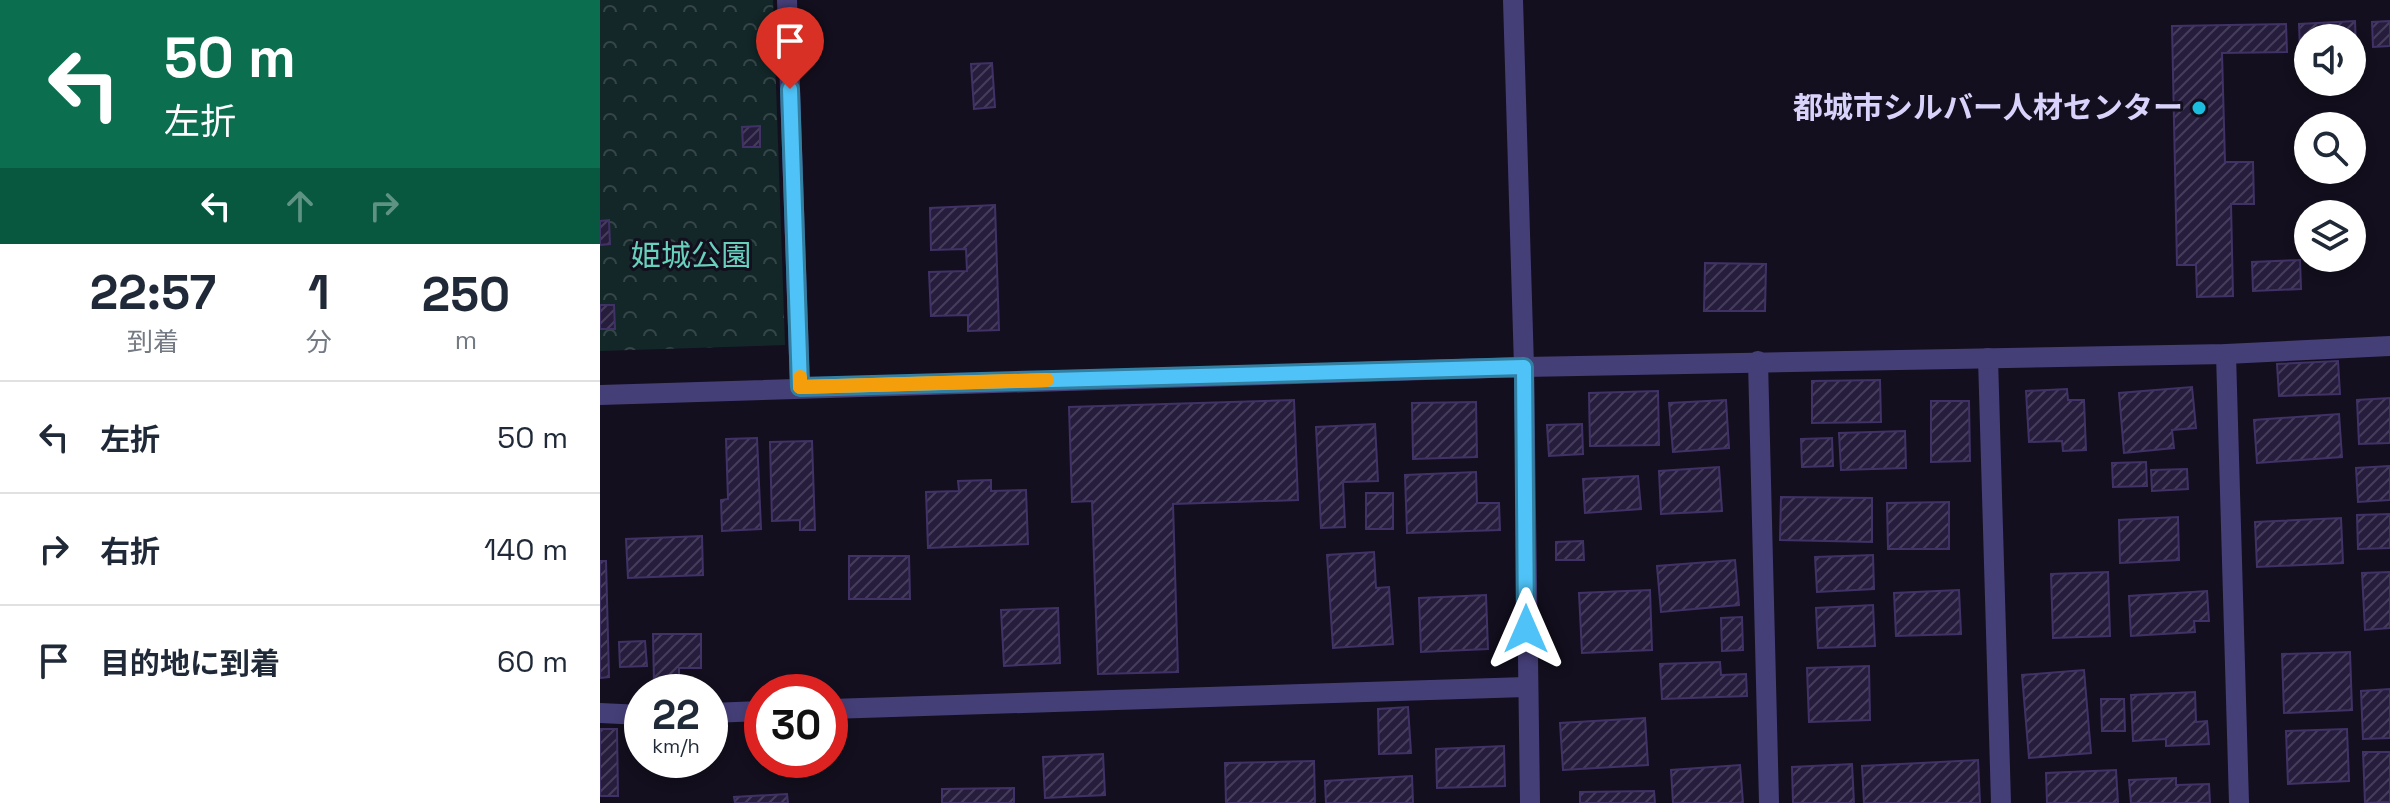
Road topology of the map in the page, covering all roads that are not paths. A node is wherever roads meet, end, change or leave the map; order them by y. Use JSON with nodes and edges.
{"nodes":[{"id":1,"x":787,"y":0,"type":"edge"},
{"id":2,"x":1513,"y":0,"type":"edge"},
{"id":3,"x":2390,"y":346,"type":"edge"},
{"id":4,"x":2226,"y":354,"type":"junction"},
{"id":5,"x":1988,"y":358,"type":"junction"},
{"id":6,"x":1758,"y":361,"type":"junction"},
{"id":7,"x":1524,"y":367,"type":"junction"},
{"id":8,"x":800,"y":387,"type":"junction"},
{"id":9,"x":600,"y":395,"type":"edge"},
{"id":10,"x":1527,"y":687,"type":"junction"},
{"id":11,"x":848,"y":708,"type":"edge"},
{"id":12,"x":600,"y":713,"type":"edge"},
{"id":13,"x":624,"y":714,"type":"edge"},
{"id":14,"x":1530,"y":803,"type":"edge"},
{"id":15,"x":1769,"y":803,"type":"edge"},
{"id":16,"x":2001,"y":803,"type":"edge"},
{"id":17,"x":2239,"y":803,"type":"edge"}],
"edges":[{"from":1,"to":8,"type":"street"},
{"from":2,"to":7,"type":"street"},
{"from":3,"to":4,"type":"street"},
{"from":4,"to":5,"type":"street"},
{"from":4,"to":17,"type":"street"},
{"from":5,"to":6,"type":"street"},
{"from":5,"to":16,"type":"street"},
{"from":6,"to":7,"type":"street"},
{"from":6,"to":15,"type":"street"},
{"from":7,"to":8,"type":"street"},
{"from":7,"to":10,"type":"street"},
{"from":8,"to":9,"type":"street"},
{"from":10,"to":11,"type":"street"},
{"from":10,"to":14,"type":"street"},
{"from":12,"to":13,"type":"street"}]}
